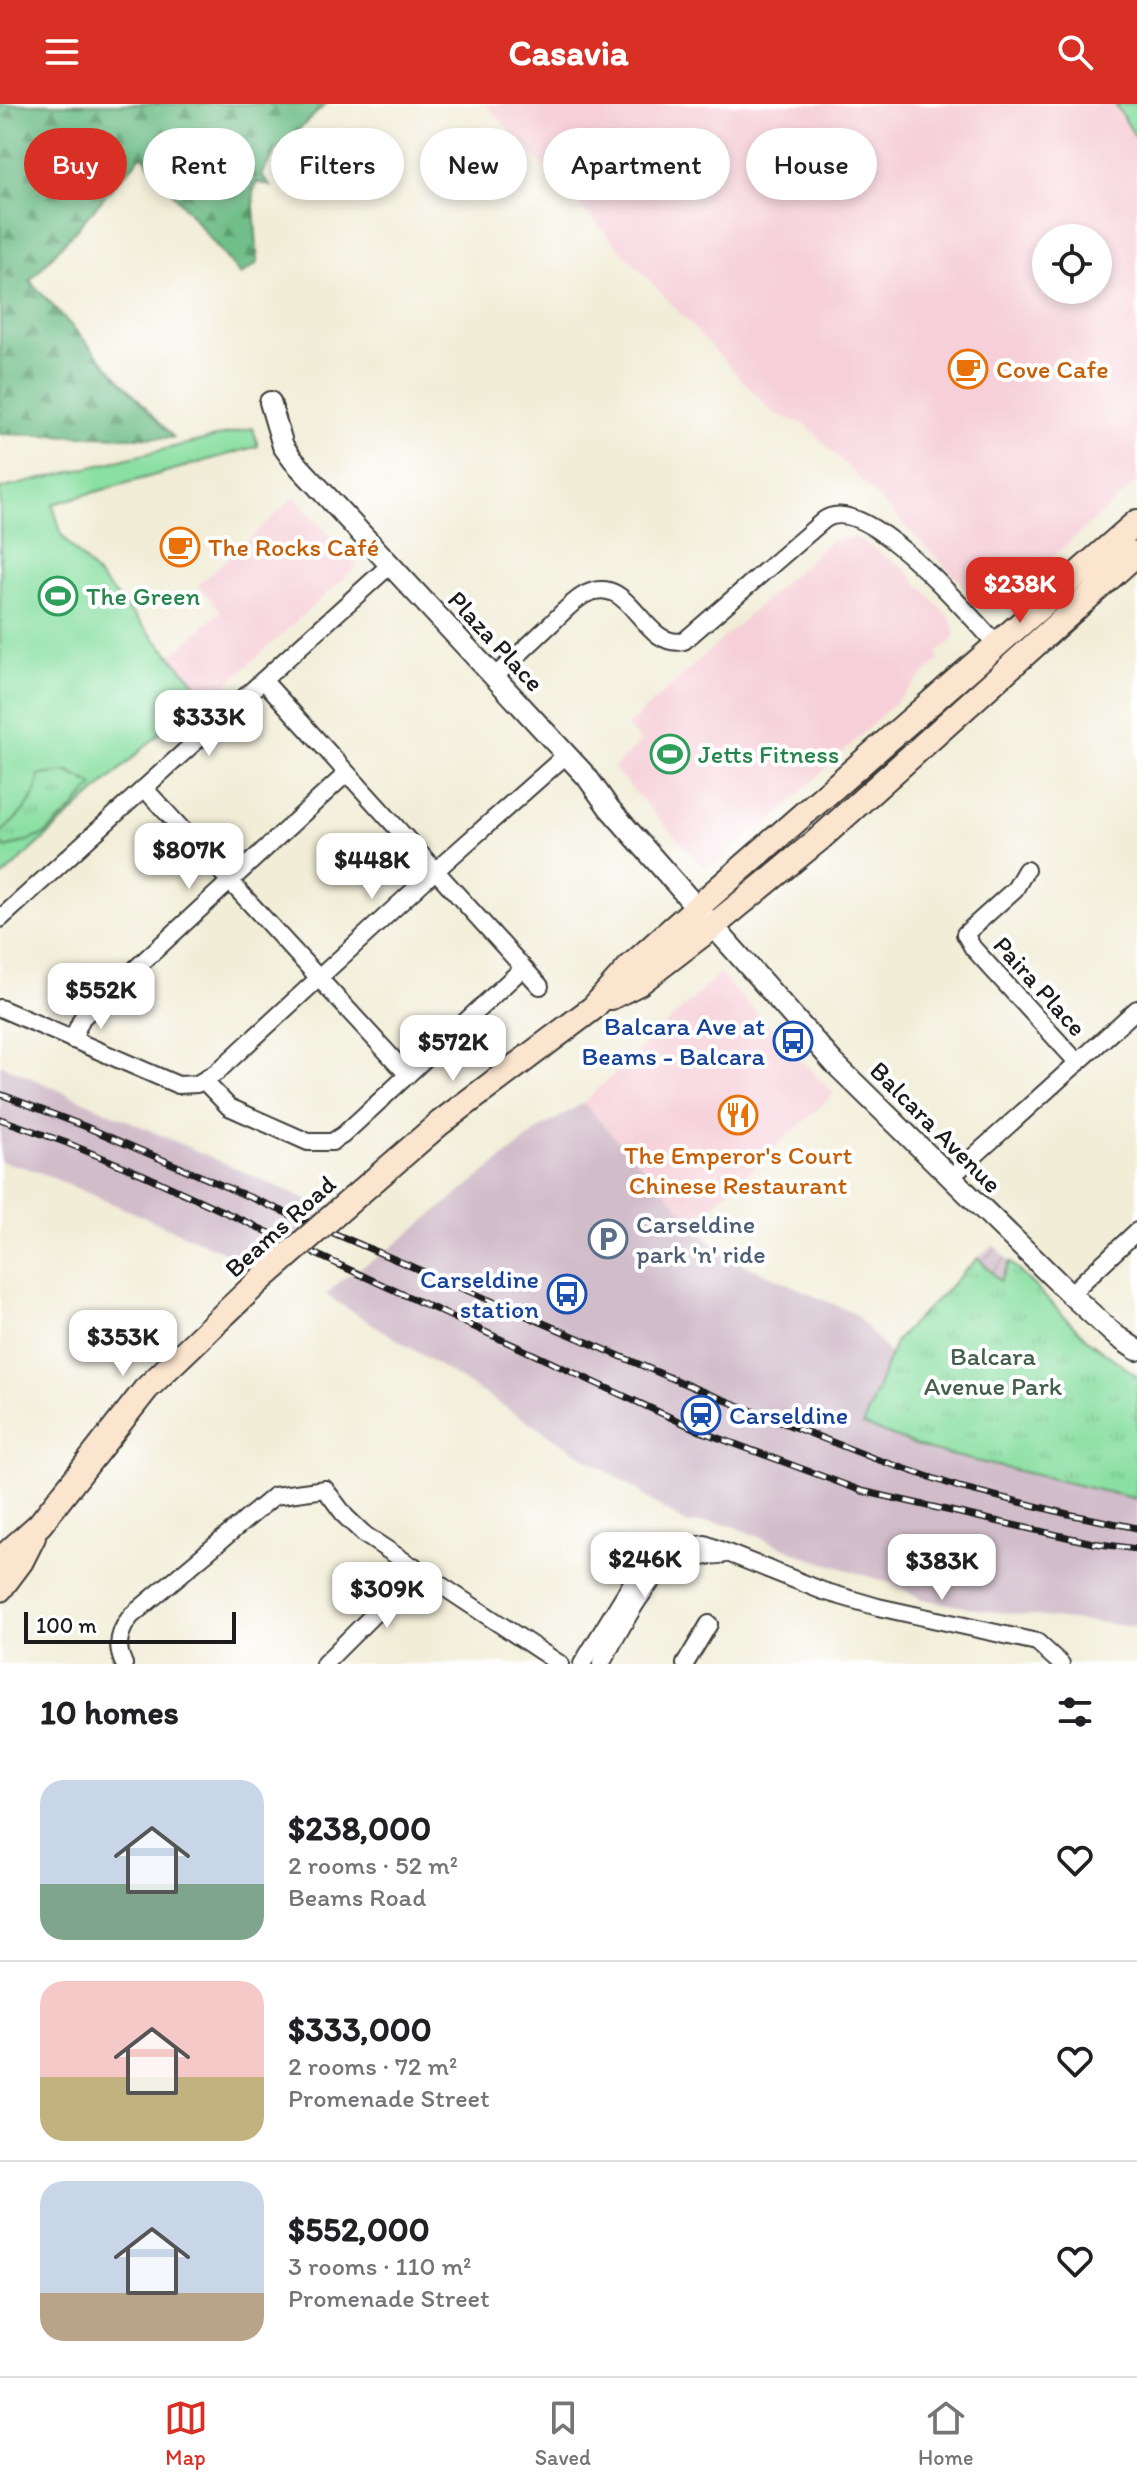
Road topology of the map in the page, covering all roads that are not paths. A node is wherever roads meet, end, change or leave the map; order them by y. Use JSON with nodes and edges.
{"nodes":[{"id":1,"x":270,"y":402,"type":"dead end"},
{"id":2,"x":1137,"y":522,"type":"edge"},
{"id":3,"x":1137,"y":553,"type":"edge"},
{"id":4,"x":390,"y":565,"type":"junction"},
{"id":5,"x":996,"y":644,"type":"junction"},
{"id":6,"x":494,"y":677,"type":"junction"},
{"id":7,"x":263,"y":680,"type":"junction"},
{"id":8,"x":566,"y":755,"type":"junction"},
{"id":9,"x":347,"y":773,"type":"junction"},
{"id":10,"x":144,"y":788,"type":"junction"},
{"id":11,"x":1026,"y":870,"type":"dead end"},
{"id":12,"x":435,"y":871,"type":"junction"},
{"id":13,"x":229,"y":881,"type":"junction"},
{"id":14,"x":704,"y":918,"type":"junction"},
{"id":15,"x":0,"y":919,"type":"edge"},
{"id":16,"x":523,"y":968,"type":"junction"},
{"id":17,"x":318,"y":977,"type":"junction"},
{"id":18,"x":540,"y":986,"type":"dead end"},
{"id":19,"x":0,"y":1008,"type":"edge"},
{"id":20,"x":1137,"y":1009,"type":"edge"},
{"id":21,"x":72,"y":1040,"type":"junction"},
{"id":22,"x":1078,"y":1063,"type":"junction"},
{"id":23,"x":408,"y":1075,"type":"junction"},
{"id":24,"x":204,"y":1081,"type":"junction"},
{"id":25,"x":951,"y":1177,"type":"junction"},
{"id":26,"x":1137,"y":1231,"type":"edge"},
{"id":27,"x":1070,"y":1294,"type":"junction"},
{"id":28,"x":1137,"y":1350,"type":"edge"},
{"id":29,"x":40,"y":1524,"type":"junction"},
{"id":30,"x":726,"y":1554,"type":"junction"},
{"id":31,"x":0,"y":1560,"type":"edge"},
{"id":32,"x":414,"y":1566,"type":"junction"},
{"id":33,"x":0,"y":1589,"type":"edge"},
{"id":34,"x":709,"y":1624,"type":"dead end"},
{"id":35,"x":1021,"y":1639,"type":"junction"},
{"id":36,"x":124,"y":1664,"type":"edge"},
{"id":37,"x":324,"y":1664,"type":"edge"},
{"id":38,"x":560,"y":1664,"type":"edge"},
{"id":39,"x":582,"y":1664,"type":"edge"},
{"id":40,"x":601,"y":1664,"type":"edge"},
{"id":41,"x":685,"y":1664,"type":"edge"},
{"id":42,"x":1046,"y":1664,"type":"edge"},
{"id":43,"x":1061,"y":1664,"type":"edge"}],
"edges":[{"from":1,"to":4,"type":"street","name":"Plaza Place"},
{"from":2,"to":5,"type":"main road","name":"Beams Road"},
{"from":3,"to":14,"type":"main road","name":"Beams Road"},
{"from":4,"to":6,"type":"street","name":"Plaza Place"},
{"from":4,"to":7,"type":"street"},
{"from":5,"to":6,"type":"street"},
{"from":5,"to":14,"type":"main road","name":"Beams Road"},
{"from":6,"to":8,"type":"street","name":"Plaza Place"},
{"from":7,"to":9,"type":"street"},
{"from":7,"to":10,"type":"street"},
{"from":8,"to":12,"type":"street"},
{"from":8,"to":14,"type":"street","name":"Plaza Place"},
{"from":9,"to":12,"type":"street"},
{"from":9,"to":13,"type":"street"},
{"from":10,"to":13,"type":"street"},
{"from":10,"to":15,"type":"street"},
{"from":11,"to":22,"type":"street","name":"Paira Place"},
{"from":12,"to":16,"type":"street"},
{"from":12,"to":17,"type":"street"},
{"from":13,"to":17,"type":"street"},
{"from":13,"to":21,"type":"street"},
{"from":14,"to":25,"type":"street","name":"Balcara Avenue"},
{"from":14,"to":29,"type":"main road","name":"Beams Road","bridge":true},
{"from":16,"to":18,"type":"street"},
{"from":16,"to":23,"type":"street"},
{"from":17,"to":23,"type":"street"},
{"from":17,"to":24,"type":"street"},
{"from":19,"to":21,"type":"street"},
{"from":20,"to":22,"type":"street"},
{"from":21,"to":24,"type":"street"},
{"from":22,"to":25,"type":"street"},
{"from":23,"to":24,"type":"street"},
{"from":25,"to":27,"type":"street","name":"Balcara Avenue"},
{"from":26,"to":27,"type":"street"},
{"from":27,"to":28,"type":"street","name":"Balcara Avenue"},
{"from":29,"to":31,"type":"main road","name":"Beams Road"},
{"from":29,"to":33,"type":"main road","name":"Beams Road"},
{"from":30,"to":35,"type":"street"},
{"from":30,"to":39,"type":"street"},
{"from":30,"to":40,"type":"street"},
{"from":32,"to":36,"type":"street"},
{"from":32,"to":37,"type":"street"},
{"from":32,"to":38,"type":"street"},
{"from":34,"to":41,"type":"street"},
{"from":35,"to":42,"type":"street"},
{"from":35,"to":43,"type":"street"}]}
